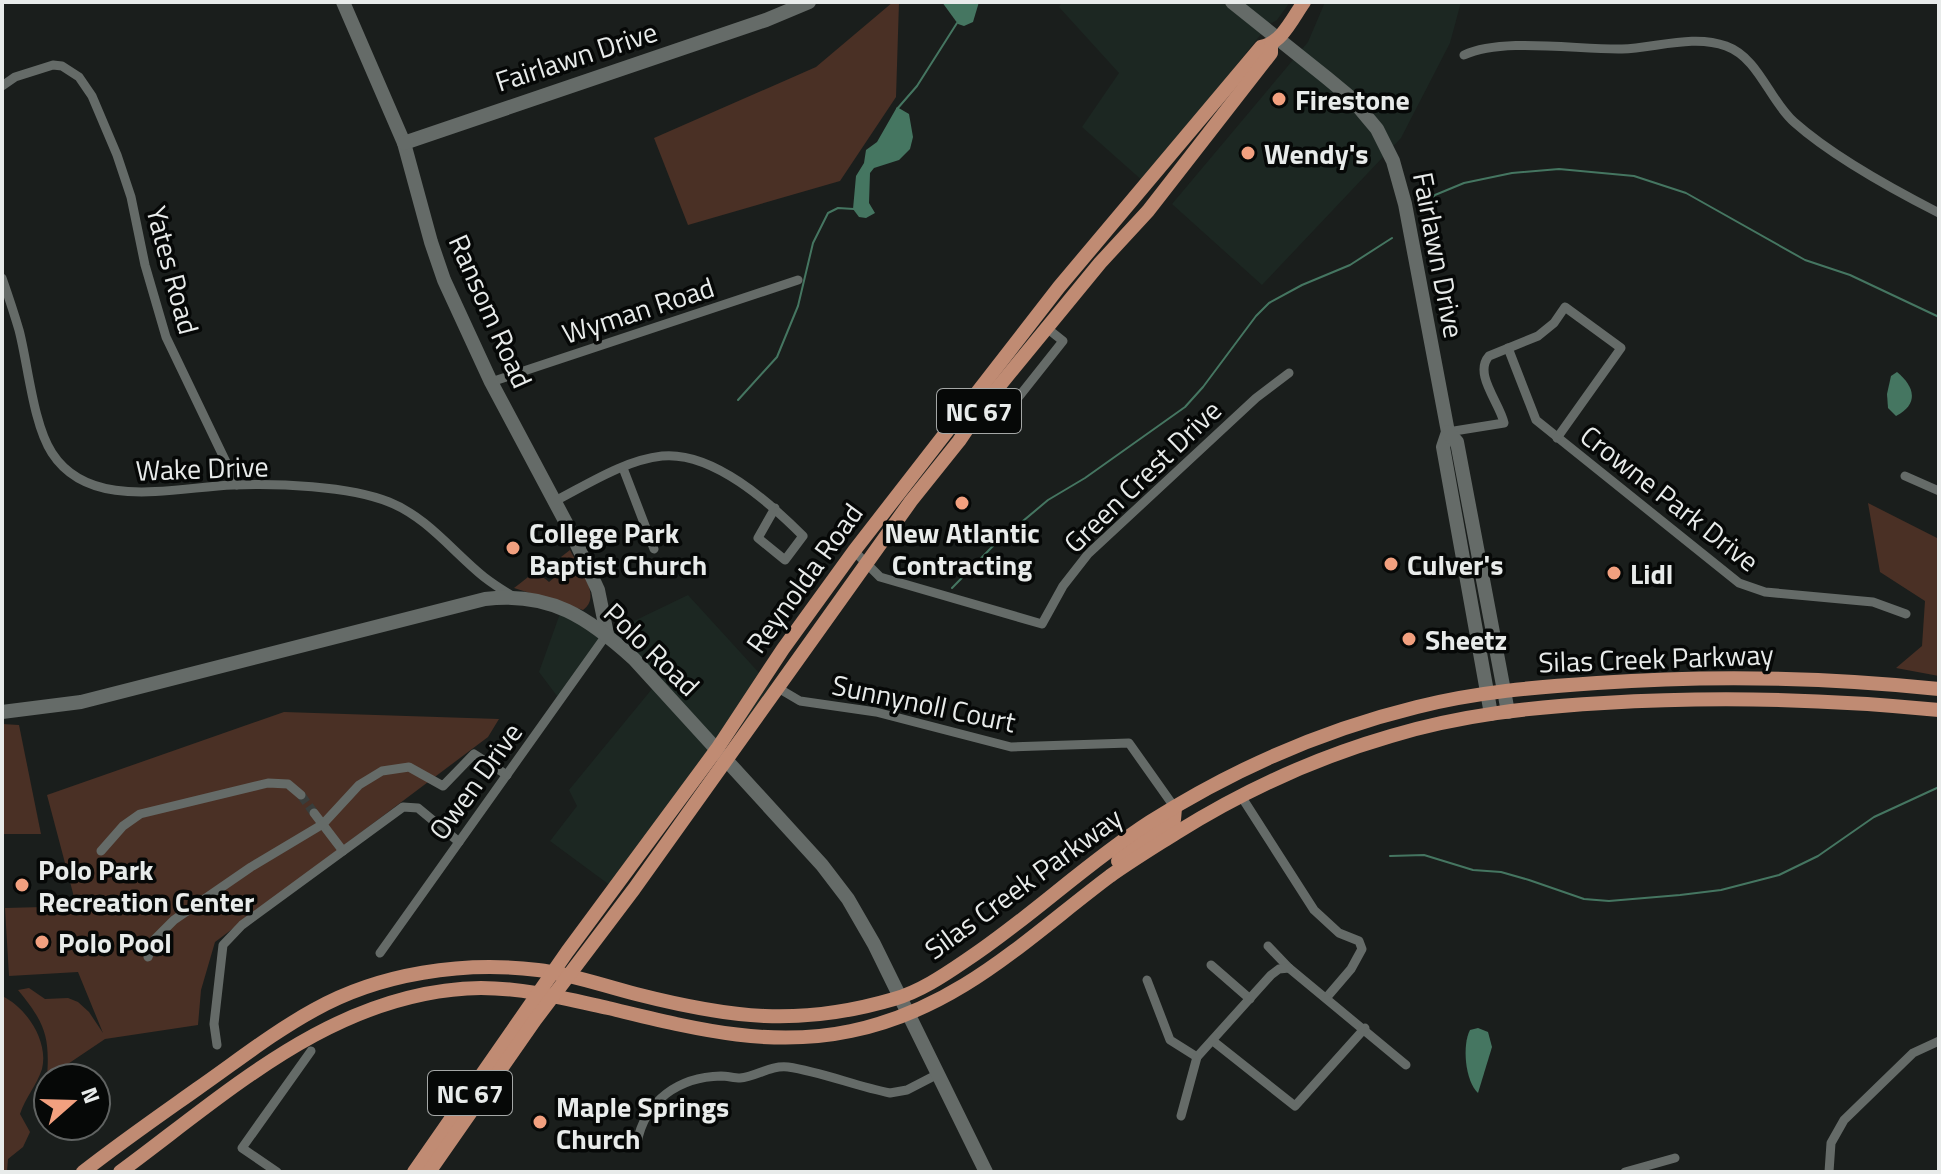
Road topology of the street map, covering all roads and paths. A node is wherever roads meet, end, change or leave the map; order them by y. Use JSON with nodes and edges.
{"nodes":[{"id":1,"x":343,"y":2,"type":"edge"},
{"id":2,"x":809,"y":2,"type":"edge"},
{"id":3,"x":1232,"y":2,"type":"edge"},
{"id":4,"x":1304,"y":2,"type":"edge"},
{"id":5,"x":1275,"y":42,"type":"junction"},
{"id":6,"x":1464,"y":55,"type":"dead end"},
{"id":7,"x":2,"y":86,"type":"edge"},
{"id":8,"x":404,"y":143,"type":"junction"},
{"id":9,"x":1939,"y":213,"type":"edge"},
{"id":10,"x":2,"y":278,"type":"edge"},
{"id":11,"x":798,"y":280,"type":"dead end"},
{"id":12,"x":1048,"y":329,"type":"junction"},
{"id":13,"x":1508,"y":348,"type":"junction"},
{"id":14,"x":1289,"y":373,"type":"dead end"},
{"id":15,"x":491,"y":382,"type":"junction"},
{"id":16,"x":1006,"y":413,"type":"dead end"},
{"id":17,"x":1448,"y":432,"type":"junction"},
{"id":18,"x":1557,"y":438,"type":"junction"},
{"id":19,"x":623,"y":468,"type":"junction"},
{"id":20,"x":1905,"y":476,"type":"dead end"},
{"id":21,"x":237,"y":485,"type":"junction"},
{"id":22,"x":1939,"y":491,"type":"edge"},
{"id":23,"x":555,"y":501,"type":"junction"},
{"id":24,"x":775,"y":508,"type":"junction"},
{"id":25,"x":654,"y":549,"type":"dead end"},
{"id":26,"x":854,"y":551,"type":"junction"},
{"id":27,"x":864,"y":564,"type":"junction"},
{"id":28,"x":514,"y":597,"type":"junction"},
{"id":29,"x":1906,"y":614,"type":"dead end"},
{"id":30,"x":607,"y":634,"type":"junction"},
{"id":31,"x":1910,"y":686,"type":"junction"},
{"id":32,"x":778,"y":688,"type":"junction"},
{"id":33,"x":1939,"y":689,"type":"edge"},
{"id":34,"x":1505,"y":690,"type":"junction"},
{"id":35,"x":1487,"y":693,"type":"junction"},
{"id":36,"x":1908,"y":707,"type":"junction"},
{"id":37,"x":1939,"y":710,"type":"edge"},
{"id":38,"x":2,"y":712,"type":"edge"},
{"id":39,"x":1508,"y":712,"type":"junction"},
{"id":40,"x":1491,"y":714,"type":"junction"},
{"id":41,"x":721,"y":754,"type":"junction"},
{"id":42,"x":507,"y":775,"type":"junction"},
{"id":43,"x":301,"y":795,"type":"tunnel mouth"},
{"id":44,"x":1241,"y":796,"type":"junction"},
{"id":45,"x":1175,"y":808,"type":"junction"},
{"id":46,"x":314,"y":813,"type":"tunnel mouth"},
{"id":47,"x":323,"y":824,"type":"junction"},
{"id":48,"x":459,"y":842,"type":"junction"},
{"id":49,"x":101,"y":851,"type":"dead end"},
{"id":50,"x":343,"y":851,"type":"junction"},
{"id":51,"x":1076,"y":904,"type":"junction"},
{"id":52,"x":1268,"y":946,"type":"dead end"},
{"id":53,"x":380,"y":953,"type":"dead end"},
{"id":54,"x":148,"y":957,"type":"dead end"},
{"id":55,"x":1211,"y":965,"type":"dead end"},
{"id":56,"x":1289,"y":968,"type":"junction"},
{"id":57,"x":1147,"y":980,"type":"dead end"},
{"id":58,"x":1327,"y":997,"type":"junction"},
{"id":59,"x":1250,"y":999,"type":"junction"},
{"id":60,"x":530,"y":1017,"type":"junction"},
{"id":61,"x":1365,"y":1028,"type":"junction"},
{"id":62,"x":1213,"y":1041,"type":"junction"},
{"id":63,"x":1939,"y":1041,"type":"edge"},
{"id":64,"x":217,"y":1045,"type":"dead end"},
{"id":65,"x":311,"y":1051,"type":"dead end"},
{"id":66,"x":1197,"y":1057,"type":"junction"},
{"id":67,"x":1406,"y":1065,"type":"dead end"},
{"id":68,"x":938,"y":1074,"type":"junction"},
{"id":69,"x":1181,"y":1116,"type":"dead end"},
{"id":70,"x":637,"y":1143,"type":"dead end"},
{"id":71,"x":1675,"y":1158,"type":"dead end"},
{"id":72,"x":83,"y":1172,"type":"edge"},
{"id":73,"x":120,"y":1172,"type":"edge"},
{"id":74,"x":277,"y":1172,"type":"edge"},
{"id":75,"x":414,"y":1172,"type":"edge"},
{"id":76,"x":429,"y":1172,"type":"edge"},
{"id":77,"x":986,"y":1172,"type":"edge"},
{"id":78,"x":1625,"y":1172,"type":"edge"},
{"id":79,"x":1829,"y":1172,"type":"edge"}],
"edges":[{"from":1,"to":8,"type":"main road","name":"Ransom Road"},
{"from":2,"to":8,"type":"main road","name":"Fairlawn Drive"},
{"from":3,"to":5,"type":"main road","name":"Fairlawn Drive"},
{"from":4,"to":5,"type":"main road","name":"Reynolda Road","number":"NC 67"},
{"from":5,"to":12,"type":"main road","name":"Reynolda Road","number":"NC 67"},
{"from":5,"to":17,"type":"main road","name":"Fairlawn Drive"},
{"from":5,"to":26,"type":"main road","name":"Reynolda Road","number":"NC 67"},
{"from":6,"to":9,"type":"street"},
{"from":7,"to":21,"type":"street","name":"Yates Road"},
{"from":8,"to":15,"type":"main road","name":"Ransom Road"},
{"from":10,"to":21,"type":"street","name":"Wake Drive"},
{"from":11,"to":15,"type":"street","name":"Wyman Road"},
{"from":12,"to":16,"type":"street"},
{"from":12,"to":27,"type":"main road","name":"Reynolda Road","number":"NC 67"},
{"from":13,"to":17,"type":"street"},
{"from":13,"to":18,"type":"street","name":"Crowne Park Drive"},
{"from":13,"to":18,"type":"street"},
{"from":14,"to":27,"type":"street","name":"Green Crest Drive"},
{"from":15,"to":23,"type":"main road","name":"Ransom Road"},
{"from":17,"to":34,"type":"main road","name":"Fairlawn Drive"},
{"from":17,"to":35,"type":"main road","name":"Fairlawn Drive"},
{"from":18,"to":29,"type":"street","name":"Crowne Park Drive"},
{"from":19,"to":23,"type":"street"},
{"from":19,"to":24,"type":"street"},
{"from":19,"to":25,"type":"street"},
{"from":20,"to":22,"type":"street"},
{"from":21,"to":28,"type":"street","name":"Wake Drive"},
{"from":23,"to":30,"type":"main road","name":"Ransom Road"},
{"from":24,"to":24,"type":"street"},
{"from":26,"to":27,"type":"street"},
{"from":26,"to":41,"type":"main road","name":"Reynolda Road","number":"NC 67"},
{"from":27,"to":32,"type":"main road","name":"Reynolda Road","number":"NC 67"},
{"from":28,"to":30,"type":"main road","name":"Polo Road"},
{"from":28,"to":38,"type":"main road","name":"Polo Road"},
{"from":30,"to":41,"type":"main road","name":"Polo Road"},
{"from":30,"to":42,"type":"street","name":"Owen Drive"},
{"from":31,"to":33,"type":"main road","name":"Silas Creek Parkway"},
{"from":31,"to":34,"type":"main road","name":"Silas Creek Parkway"},
{"from":31,"to":36,"type":"main road"},
{"from":32,"to":41,"type":"main road","name":"Reynolda Road","number":"NC 67"},
{"from":32,"to":45,"type":"street","name":"Sunnynoll Court"},
{"from":34,"to":35,"type":"main road","name":"Silas Creek Parkway"},
{"from":34,"to":39,"type":"main road","name":"Fairlawn Drive"},
{"from":35,"to":40,"type":"main road","name":"Fairlawn Drive"},
{"from":35,"to":45,"type":"main road","name":"Silas Creek Parkway"},
{"from":36,"to":37,"type":"main road","name":"Silas Creek Parkway"},
{"from":36,"to":39,"type":"main road","name":"Silas Creek Parkway"},
{"from":39,"to":40,"type":"main road","name":"Silas Creek Parkway"},
{"from":40,"to":44,"type":"main road","name":"Silas Creek Parkway"},
{"from":41,"to":60,"type":"main road","name":"Reynolda Road","number":"NC 67"},
{"from":41,"to":60,"type":"main road","name":"Reynolda Road","number":"NC 67"},
{"from":41,"to":68,"type":"main road","name":"Polo Road"},
{"from":42,"to":47,"type":"street"},
{"from":42,"to":48,"type":"street","name":"Owen Drive"},
{"from":43,"to":49,"type":"street"},
{"from":44,"to":51,"type":"main road","name":"Silas Creek Parkway"},
{"from":44,"to":58,"type":"street"},
{"from":45,"to":51,"type":"main road"},
{"from":45,"to":72,"type":"main road","name":"Silas Creek Parkway"},
{"from":46,"to":47,"type":"street"},
{"from":47,"to":50,"type":"street"},
{"from":47,"to":54,"type":"street"},
{"from":48,"to":50,"type":"street"},
{"from":48,"to":53,"type":"street","name":"Owen Drive"},
{"from":50,"to":64,"type":"street"},
{"from":51,"to":73,"type":"main road","name":"Silas Creek Parkway"},
{"from":52,"to":56,"type":"street"},
{"from":55,"to":59,"type":"street"},
{"from":56,"to":58,"type":"street"},
{"from":56,"to":59,"type":"street"},
{"from":57,"to":66,"type":"street"},
{"from":58,"to":61,"type":"street"},
{"from":59,"to":62,"type":"street"},
{"from":60,"to":75,"type":"main road","name":"Reynolda Road","number":"NC 67"},
{"from":60,"to":76,"type":"main road","name":"Reynolda Road","number":"NC 67"},
{"from":61,"to":62,"type":"street"},
{"from":61,"to":67,"type":"street"},
{"from":62,"to":66,"type":"street"},
{"from":63,"to":79,"type":"street"},
{"from":65,"to":74,"type":"street"},
{"from":66,"to":69,"type":"street"},
{"from":68,"to":70,"type":"street"},
{"from":68,"to":77,"type":"main road","name":"Polo Road"},
{"from":71,"to":78,"type":"street"}]}
